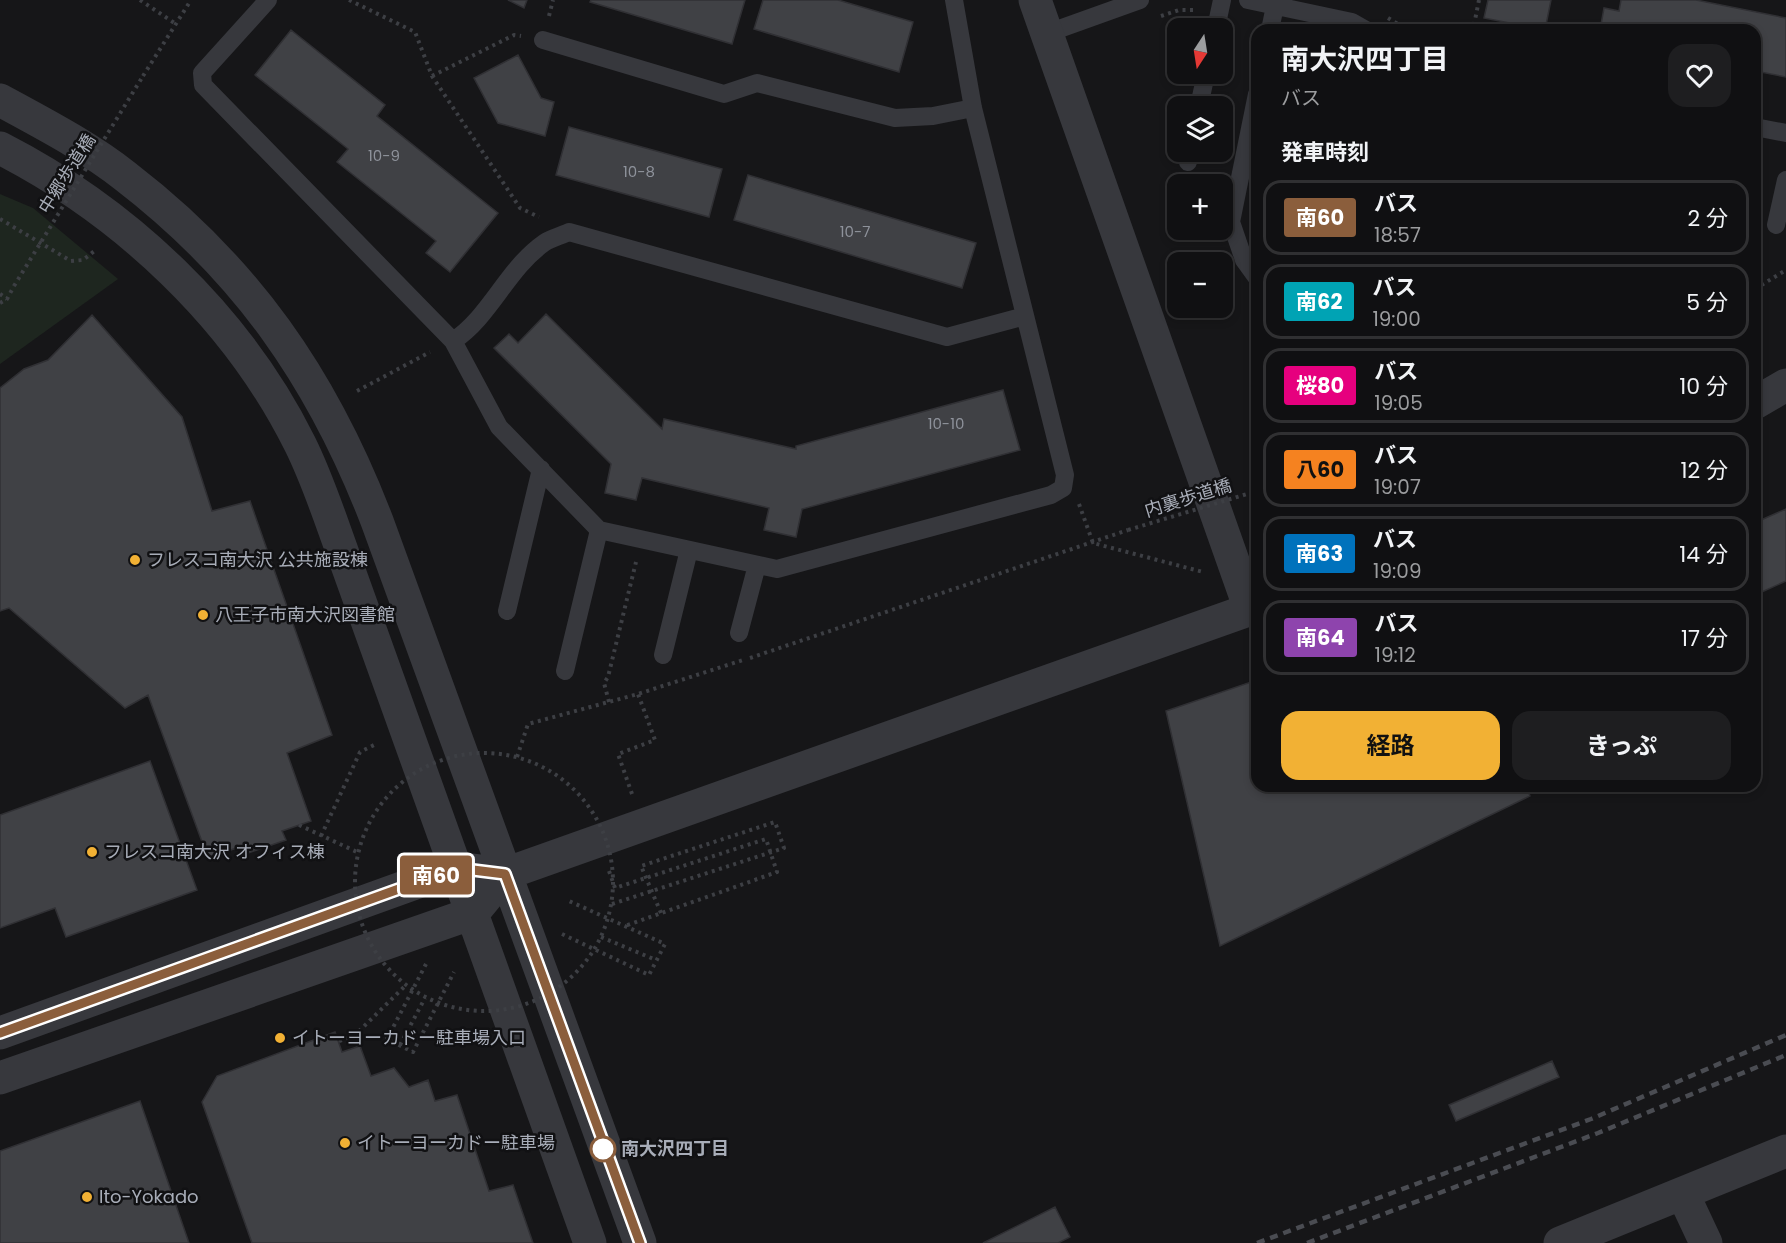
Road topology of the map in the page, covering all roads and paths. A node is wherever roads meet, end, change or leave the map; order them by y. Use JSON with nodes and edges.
{"nodes":[{"id":1,"x":140,"y":0,"type":"edge"},
{"id":2,"x":191,"y":0,"type":"edge"},
{"id":3,"x":268,"y":0,"type":"edge"},
{"id":4,"x":349,"y":0,"type":"edge"},
{"id":5,"x":553,"y":0,"type":"edge"},
{"id":6,"x":954,"y":0,"type":"edge"},
{"id":7,"x":1035,"y":0,"type":"edge"},
{"id":8,"x":1140,"y":0,"type":"edge"},
{"id":9,"x":1248,"y":0,"type":"edge"},
{"id":10,"x":1479,"y":0,"type":"edge"},
{"id":11,"x":1275,"y":6,"type":"junction"},
{"id":12,"x":1219,"y":15,"type":"edge"},
{"id":13,"x":1158,"y":17,"type":"dead end"},
{"id":14,"x":176,"y":24,"type":"junction"},
{"id":15,"x":1271,"y":24,"type":"edge"},
{"id":16,"x":1356,"y":24,"type":"edge"},
{"id":17,"x":1474,"y":24,"type":"edge"},
{"id":18,"x":1048,"y":33,"type":"junction"},
{"id":19,"x":543,"y":40,"type":"junction"},
{"id":20,"x":432,"y":76,"type":"junction"},
{"id":21,"x":0,"y":100,"type":"edge"},
{"id":22,"x":972,"y":108,"type":"junction"},
{"id":23,"x":1251,"y":124,"type":"edge"},
{"id":24,"x":1761,"y":128,"type":"edge"},
{"id":25,"x":1786,"y":133,"type":"edge"},
{"id":26,"x":0,"y":148,"type":"edge"},
{"id":27,"x":1786,"y":180,"type":"edge"},
{"id":28,"x":0,"y":219,"type":"edge"},
{"id":29,"x":1776,"y":225,"type":"dead end"},
{"id":30,"x":569,"y":232,"type":"junction"},
{"id":31,"x":100,"y":246,"type":"dead end"},
{"id":32,"x":1251,"y":270,"type":"edge"},
{"id":33,"x":1786,"y":270,"type":"edge"},
{"id":34,"x":1761,"y":285,"type":"edge"},
{"id":35,"x":0,"y":294,"type":"edge"},
{"id":36,"x":7,"y":299,"type":"junction"},
{"id":37,"x":0,"y":303,"type":"edge"},
{"id":38,"x":1025,"y":316,"type":"junction"},
{"id":39,"x":453,"y":341,"type":"junction"},
{"id":40,"x":408,"y":363,"type":"dead end"},
{"id":41,"x":1786,"y":385,"type":"edge"},
{"id":42,"x":357,"y":391,"type":"dead end"},
{"id":43,"x":1761,"y":400,"type":"edge"},
{"id":44,"x":541,"y":469,"type":"junction"},
{"id":45,"x":1063,"y":488,"type":"junction"},
{"id":46,"x":1251,"y":493,"type":"edge"},
{"id":47,"x":599,"y":530,"type":"junction"},
{"id":48,"x":642,"y":539,"type":"junction"},
{"id":49,"x":1093,"y":543,"type":"junction"},
{"id":50,"x":689,"y":550,"type":"junction"},
{"id":51,"x":757,"y":565,"type":"junction"},
{"id":52,"x":1204,"y":573,"type":"dead end"},
{"id":53,"x":1251,"y":600,"type":"edge"},
{"id":54,"x":1251,"y":609,"type":"edge"},
{"id":55,"x":507,"y":611,"type":"dead end"},
{"id":56,"x":739,"y":633,"type":"dead end"},
{"id":57,"x":663,"y":656,"type":"dead end"},
{"id":58,"x":565,"y":671,"type":"dead end"},
{"id":59,"x":638,"y":694,"type":"junction"},
{"id":60,"x":609,"y":702,"type":"junction"},
{"id":61,"x":386,"y":740,"type":"dead end"},
{"id":62,"x":517,"y":757,"type":"junction"},
{"id":63,"x":635,"y":801,"type":"dead end"},
{"id":64,"x":299,"y":825,"type":"dead end"},
{"id":65,"x":321,"y":836,"type":"junction"},
{"id":66,"x":357,"y":852,"type":"junction"},
{"id":67,"x":607,"y":865,"type":"dead end"},
{"id":68,"x":457,"y":868,"type":"junction"},
{"id":69,"x":505,"y":874,"type":"junction"},
{"id":70,"x":569,"y":901,"type":"dead end"},
{"id":71,"x":612,"y":904,"type":"junction"},
{"id":72,"x":473,"y":913,"type":"junction"},
{"id":73,"x":661,"y":913,"type":"junction"},
{"id":74,"x":624,"y":926,"type":"junction"},
{"id":75,"x":561,"y":934,"type":"dead end"},
{"id":76,"x":601,"y":937,"type":"junction"},
{"id":77,"x":657,"y":960,"type":"junction"},
{"id":78,"x":428,"y":961,"type":"dead end"},
{"id":79,"x":454,"y":972,"type":"dead end"},
{"id":80,"x":405,"y":986,"type":"junction"},
{"id":81,"x":426,"y":998,"type":"junction"},
{"id":82,"x":0,"y":1033,"type":"edge"},
{"id":83,"x":339,"y":1041,"type":"dead end"},
{"id":84,"x":400,"y":1045,"type":"junction"},
{"id":85,"x":0,"y":1078,"type":"edge"},
{"id":86,"x":1786,"y":1151,"type":"edge"},
{"id":87,"x":1683,"y":1194,"type":"junction"},
{"id":88,"x":590,"y":1243,"type":"edge"},
{"id":89,"x":640,"y":1243,"type":"edge"},
{"id":90,"x":1560,"y":1243,"type":"edge"},
{"id":91,"x":1706,"y":1243,"type":"edge"}],
"edges":[{"from":1,"to":14,"type":"path"},
{"from":2,"to":14,"type":"path","name":"中郷歩道橋"},
{"from":3,"to":39,"type":"lane"},
{"from":4,"to":20,"type":"path"},
{"from":5,"to":19,"type":"path"},
{"from":6,"to":22,"type":"lane"},
{"from":7,"to":18,"type":"street"},
{"from":8,"to":18,"type":"lane"},
{"from":9,"to":11,"type":"lane"},
{"from":10,"to":17,"type":"path"},
{"from":11,"to":15,"type":"lane"},
{"from":11,"to":16,"type":"lane"},
{"from":12,"to":13,"type":"path"},
{"from":14,"to":36,"type":"path","name":"中郷歩道橋","bridge":true},
{"from":18,"to":53,"type":"street"},
{"from":19,"to":20,"type":"path"},
{"from":19,"to":22,"type":"lane"},
{"from":20,"to":30,"type":"path"},
{"from":21,"to":69,"type":"street"},
{"from":22,"to":38,"type":"lane"},
{"from":23,"to":32,"type":"lane"},
{"from":24,"to":25,"type":"lane"},
{"from":26,"to":68,"type":"street"},
{"from":27,"to":29,"type":"lane"},
{"from":28,"to":31,"type":"path"},
{"from":30,"to":38,"type":"lane"},
{"from":30,"to":39,"type":"lane"},
{"from":33,"to":34,"type":"path"},
{"from":35,"to":36,"type":"path"},
{"from":36,"to":37,"type":"path"},
{"from":38,"to":45,"type":"lane"},
{"from":39,"to":44,"type":"lane"},
{"from":40,"to":42,"type":"path"},
{"from":41,"to":43,"type":"street"},
{"from":44,"to":47,"type":"lane"},
{"from":44,"to":55,"type":"lane"},
{"from":45,"to":49,"type":"path"},
{"from":45,"to":51,"type":"lane"},
{"from":46,"to":49,"type":"path","name":"内裏歩道橋","bridge":true},
{"from":47,"to":48,"type":"lane"},
{"from":47,"to":58,"type":"lane"},
{"from":48,"to":50,"type":"lane"},
{"from":48,"to":60,"type":"path"},
{"from":49,"to":52,"type":"path"},
{"from":49,"to":59,"type":"path","name":"内裏歩道橋"},
{"from":50,"to":51,"type":"lane"},
{"from":50,"to":57,"type":"lane"},
{"from":51,"to":56,"type":"lane"},
{"from":54,"to":69,"type":"street"},
{"from":59,"to":60,"type":"path","name":"内裏歩道橋"},
{"from":59,"to":63,"type":"path"},
{"from":60,"to":62,"type":"path","name":"内裏歩道橋"},
{"from":61,"to":65,"type":"path"},
{"from":62,"to":66,"type":"path","bridge":true},
{"from":62,"to":71,"type":"path","bridge":true},
{"from":64,"to":65,"type":"path"},
{"from":65,"to":66,"type":"path"},
{"from":66,"to":80,"type":"path","bridge":true},
{"from":67,"to":73,"type":"path"},
{"from":68,"to":69,"type":"street"},
{"from":68,"to":72,"type":"street"},
{"from":68,"to":82,"type":"street"},
{"from":69,"to":72,"type":"street"},
{"from":69,"to":89,"type":"street"},
{"from":70,"to":74,"type":"path"},
{"from":71,"to":73,"type":"path","bridge":true},
{"from":71,"to":76,"type":"path","bridge":true},
{"from":72,"to":85,"type":"street"},
{"from":72,"to":88,"type":"street"},
{"from":73,"to":74,"type":"path"},
{"from":74,"to":77,"type":"path"},
{"from":75,"to":77,"type":"path"},
{"from":76,"to":77,"type":"path"},
{"from":76,"to":81,"type":"path","bridge":true},
{"from":78,"to":84,"type":"path"},
{"from":79,"to":84,"type":"path"},
{"from":80,"to":81,"type":"path","bridge":true},
{"from":80,"to":83,"type":"path"},
{"from":81,"to":84,"type":"path"},
{"from":86,"to":87,"type":"street"},
{"from":87,"to":90,"type":"street"},
{"from":87,"to":91,"type":"street"}]}
